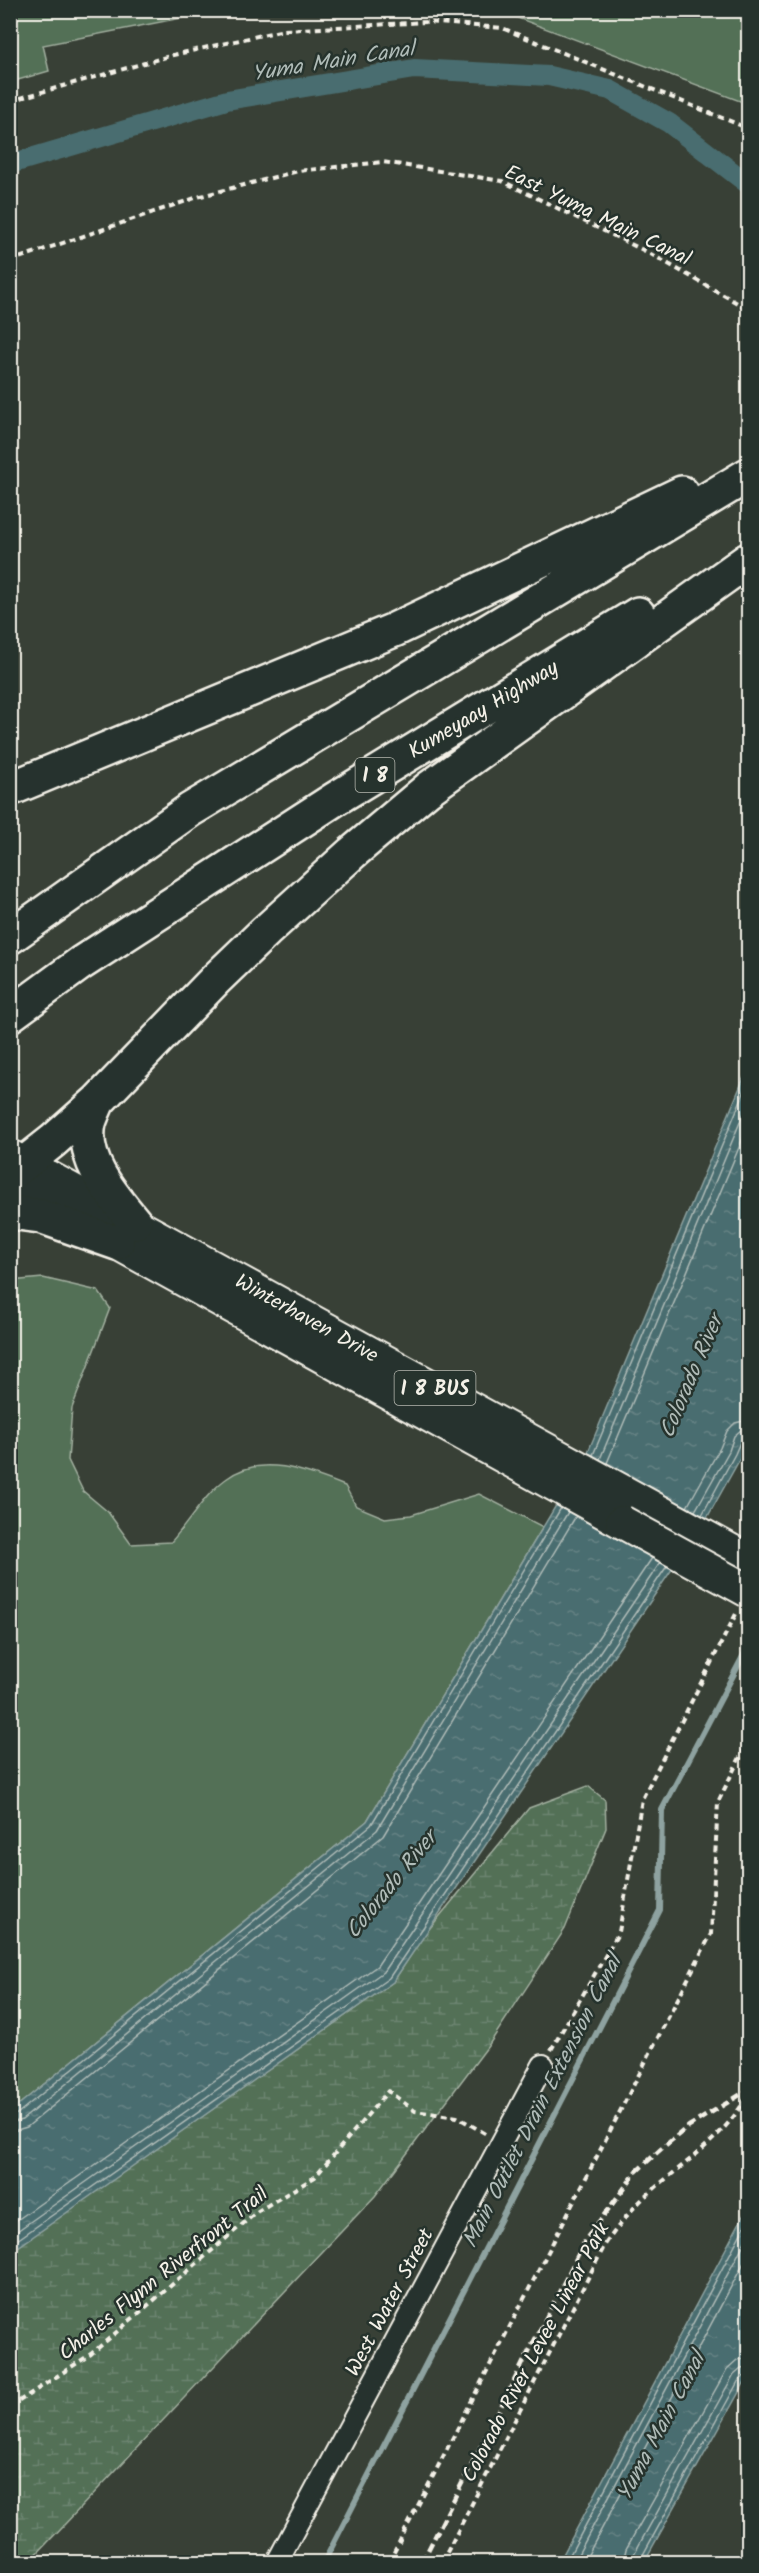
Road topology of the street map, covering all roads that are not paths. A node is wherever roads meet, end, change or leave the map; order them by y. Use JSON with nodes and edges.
{"nodes":[{"id":1,"x":748,"y":462,"type":"edge"},
{"id":2,"x":748,"y":474,"type":"edge"},
{"id":3,"x":748,"y":547,"type":"edge"},
{"id":4,"x":748,"y":560,"type":"edge"},
{"id":5,"x":10,"y":789,"type":"edge"},
{"id":6,"x":10,"y":937,"type":"edge"},
{"id":7,"x":10,"y":1015,"type":"edge"},
{"id":8,"x":98,"y":1101,"type":"junction"},
{"id":9,"x":14,"y":1169,"type":"edge"},
{"id":10,"x":10,"y":1212,"type":"edge"},
{"id":11,"x":126,"y":1233,"type":"junction"},
{"id":12,"x":628,"y":1510,"type":"junction"},
{"id":13,"x":748,"y":1560,"type":"edge"},
{"id":14,"x":743,"y":1601,"type":"edge"},
{"id":15,"x":543,"y":2065,"type":"road end"},
{"id":16,"x":277,"y":2562,"type":"edge"}],
"edges":[{"from":1,"to":5,"type":"highway"},
{"from":2,"to":6,"type":"highway"},
{"from":3,"to":7,"type":"highway","name":"Kumeyaay Highway","number":"I 8"},
{"from":4,"to":8,"type":"highway"},
{"from":8,"to":9,"type":"highway"},
{"from":8,"to":11,"type":"highway"},
{"from":9,"to":11,"type":"main road","name":"Winterhaven Drive","number":"I 8 BUS"},
{"from":10,"to":11,"type":"highway"},
{"from":11,"to":12,"type":"main road","name":"Winterhaven Drive","number":"I 8 BUS"},
{"from":12,"to":13,"type":"main road","number":"I 8 BUS"},
{"from":12,"to":14,"type":"main road","number":"I 8 BUS","bridge":true},
{"from":15,"to":16,"type":"street","name":"West Water Street"}]}
